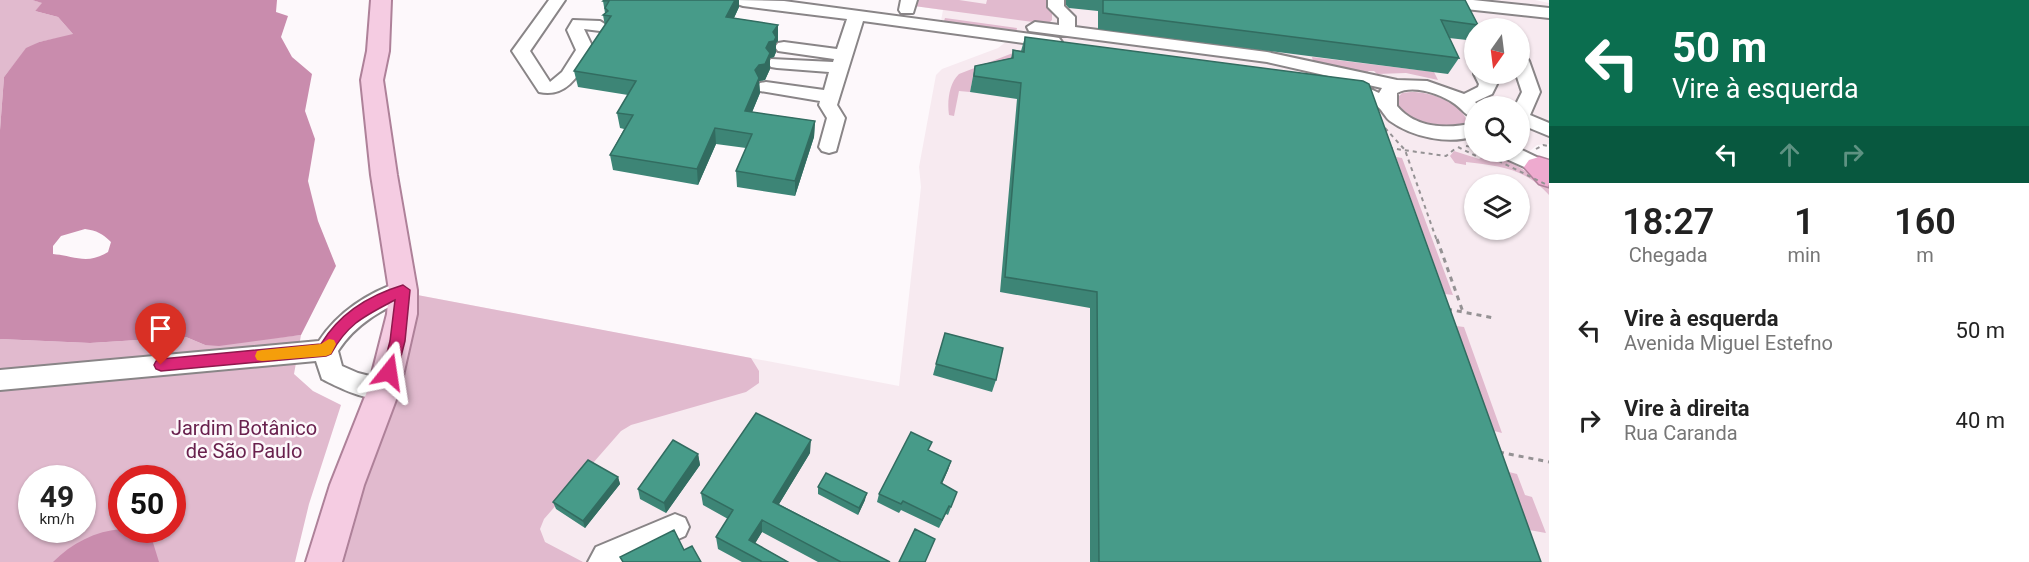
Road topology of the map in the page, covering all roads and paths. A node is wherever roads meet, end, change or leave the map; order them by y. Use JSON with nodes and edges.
{"nodes":[{"id":1,"x":557,"y":0,"type":"edge"},
{"id":2,"x":829,"y":0,"type":"edge"},
{"id":3,"x":1056,"y":0,"type":"edge"},
{"id":4,"x":742,"y":1,"type":"edge"},
{"id":5,"x":1447,"y":2,"type":"edge"},
{"id":6,"x":383,"y":3,"type":"edge"},
{"id":7,"x":1466,"y":4,"type":"junction"},
{"id":8,"x":908,"y":5,"type":"edge"},
{"id":9,"x":1496,"y":7,"type":"junction"},
{"id":10,"x":1549,"y":13,"type":"edge"},
{"id":11,"x":856,"y":16,"type":"junction"},
{"id":12,"x":1474,"y":18,"type":"edge"},
{"id":13,"x":1501,"y":18,"type":"edge"},
{"id":14,"x":928,"y":19,"type":"junction"},
{"id":15,"x":600,"y":26,"type":"dead end"},
{"id":16,"x":1067,"y":31,"type":"junction"},
{"id":17,"x":1029,"y":32,"type":"junction"},
{"id":18,"x":780,"y":55,"type":"dead end"},
{"id":19,"x":842,"y":61,"type":"junction"},
{"id":20,"x":1397,"y":86,"type":"junction"},
{"id":21,"x":766,"y":87,"type":"dead end"},
{"id":22,"x":830,"y":100,"type":"junction"},
{"id":23,"x":1464,"y":101,"type":"edge"},
{"id":24,"x":1387,"y":104,"type":"junction"},
{"id":25,"x":1530,"y":121,"type":"edge"},
{"id":26,"x":1383,"y":124,"type":"edge"},
{"id":27,"x":1549,"y":130,"type":"edge"},
{"id":28,"x":1464,"y":137,"type":"edge"},
{"id":29,"x":1464,"y":142,"type":"edge"},
{"id":30,"x":829,"y":147,"type":"dead end"},
{"id":31,"x":1404,"y":150,"type":"junction"},
{"id":32,"x":1530,"y":153,"type":"edge"},
{"id":33,"x":1392,"y":159,"type":"edge"},
{"id":34,"x":1523,"y":162,"type":"edge"},
{"id":35,"x":1523,"y":162,"type":"edge"},
{"id":36,"x":1547,"y":172,"type":"edge"},
{"id":37,"x":403,"y":290,"type":"junction"},
{"id":38,"x":1442,"y":300,"type":"edge"},
{"id":39,"x":1445,"y":309,"type":"junction"},
{"id":40,"x":1463,"y":312,"type":"junction"},
{"id":41,"x":1448,"y":316,"type":"edge"},
{"id":42,"x":1494,"y":318,"type":"dead end"},
{"id":43,"x":326,"y":350,"type":"junction"},
{"id":44,"x":0,"y":380,"type":"edge"},
{"id":45,"x":384,"y":389,"type":"junction"},
{"id":46,"x":1498,"y":460,"type":"edge"},
{"id":47,"x":1549,"y":462,"type":"edge"},
{"id":48,"x":675,"y":527,"type":"dead end"},
{"id":49,"x":324,"y":562,"type":"edge"},
{"id":50,"x":602,"y":562,"type":"edge"}],
"edges":[{"from":1,"to":15,"type":"street"},
{"from":2,"to":8,"type":"street"},
{"from":3,"to":16,"type":"street"},
{"from":4,"to":11,"type":"street"},
{"from":5,"to":7,"type":"street"},
{"from":6,"to":37,"type":"main road"},
{"from":7,"to":9,"type":"street"},
{"from":7,"to":12,"type":"street"},
{"from":8,"to":14,"type":"street"},
{"from":9,"to":10,"type":"street"},
{"from":9,"to":13,"type":"street"},
{"from":11,"to":14,"type":"street"},
{"from":11,"to":19,"type":"street"},
{"from":14,"to":17,"type":"street"},
{"from":16,"to":17,"type":"street"},
{"from":16,"to":20,"type":"street"},
{"from":17,"to":24,"type":"street"},
{"from":18,"to":19,"type":"street"},
{"from":19,"to":22,"type":"street"},
{"from":20,"to":23,"type":"street"},
{"from":20,"to":24,"type":"street"},
{"from":21,"to":22,"type":"street"},
{"from":22,"to":30,"type":"street"},
{"from":24,"to":28,"type":"street"},
{"from":25,"to":27,"type":"street"},
{"from":26,"to":31,"type":"path"},
{"from":29,"to":31,"type":"path"},
{"from":31,"to":33,"type":"path"},
{"from":31,"to":40,"type":"path"},
{"from":32,"to":36,"type":"street"},
{"from":34,"to":36,"type":"street"},
{"from":35,"to":36,"type":"path","bridge":true},
{"from":37,"to":43,"type":"street"},
{"from":37,"to":45,"type":"main road"},
{"from":38,"to":39,"type":"path"},
{"from":39,"to":40,"type":"path"},
{"from":39,"to":41,"type":"path"},
{"from":40,"to":42,"type":"path"},
{"from":43,"to":44,"type":"street"},
{"from":43,"to":45,"type":"street"},
{"from":45,"to":49,"type":"main road"},
{"from":46,"to":47,"type":"path"},
{"from":48,"to":50,"type":"street"}]}
